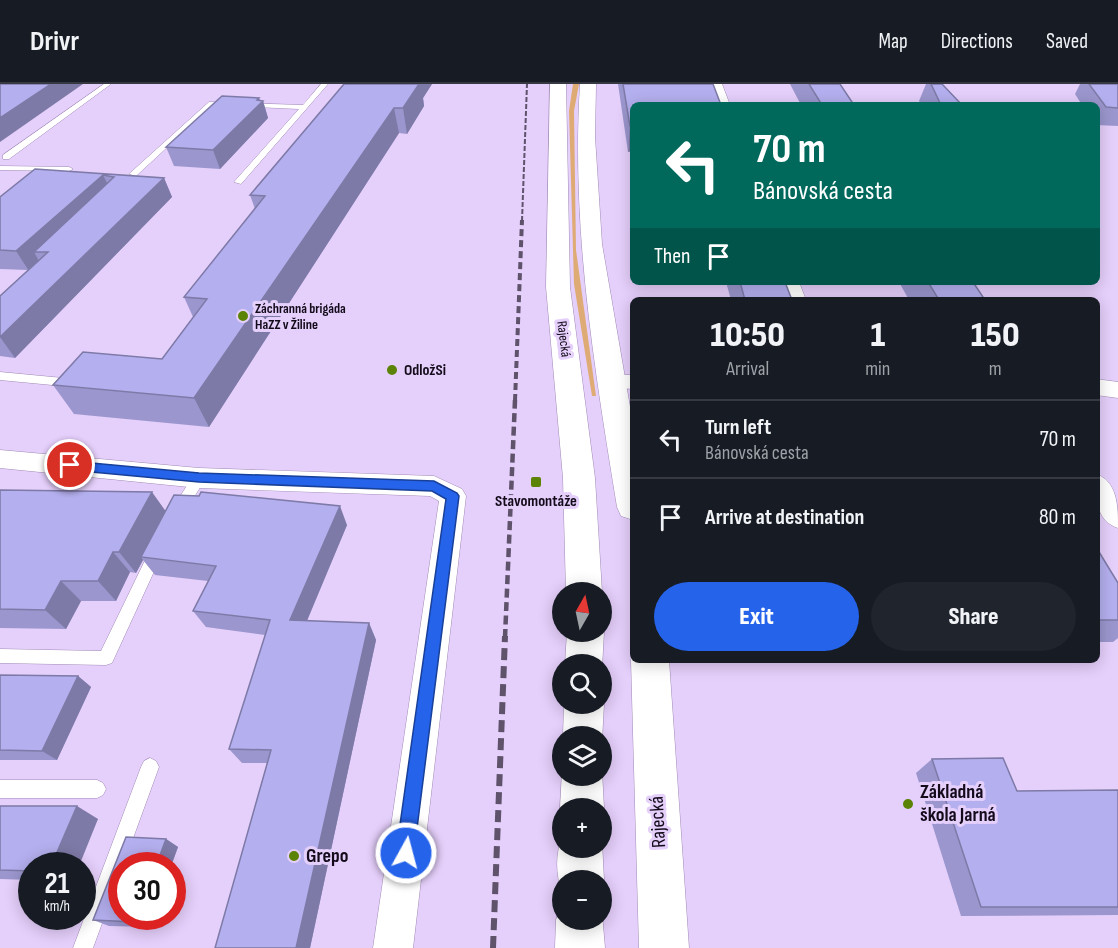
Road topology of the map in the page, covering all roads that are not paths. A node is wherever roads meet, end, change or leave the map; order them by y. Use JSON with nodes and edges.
{"nodes":[{"id":1,"x":108,"y":84,"type":"edge"},
{"id":2,"x":325,"y":84,"type":"edge"},
{"id":3,"x":558,"y":84,"type":"edge"},
{"id":4,"x":588,"y":84,"type":"edge"},
{"id":5,"x":715,"y":84,"type":"edge"},
{"id":6,"x":722,"y":102,"type":"edge"},
{"id":7,"x":304,"y":107,"type":"junction"},
{"id":8,"x":6,"y":158,"type":"dead end"},
{"id":9,"x":0,"y":168,"type":"edge"},
{"id":10,"x":69,"y":170,"type":"edge"},
{"id":11,"x":38,"y":171,"type":"junction"},
{"id":12,"x":133,"y":174,"type":"edge"},
{"id":13,"x":30,"y":178,"type":"edge"},
{"id":14,"x":238,"y":182,"type":"dead end"},
{"id":15,"x":0,"y":376,"type":"edge"},
{"id":16,"x":63,"y":382,"type":"edge"},
{"id":17,"x":622,"y":382,"type":"edge"},
{"id":18,"x":1100,"y":388,"type":"edge"},
{"id":19,"x":1118,"y":390,"type":"edge"},
{"id":20,"x":0,"y":459,"type":"edge"},
{"id":21,"x":630,"y":473,"type":"edge"},
{"id":22,"x":199,"y":478,"type":"junction"},
{"id":23,"x":1100,"y":490,"type":"edge"},
{"id":24,"x":1118,"y":518,"type":"edge"},
{"id":25,"x":584,"y":582,"type":"edge"},
{"id":26,"x":0,"y":656,"type":"edge"},
{"id":27,"x":650,"y":663,"type":"edge"},
{"id":28,"x":150,"y":767,"type":"dead end"},
{"id":29,"x":0,"y":789,"type":"edge"},
{"id":30,"x":97,"y":789,"type":"dead end"},
{"id":31,"x":580,"y":930,"type":"edge"},
{"id":32,"x":83,"y":948,"type":"edge"},
{"id":33,"x":393,"y":948,"type":"edge"},
{"id":34,"x":580,"y":948,"type":"edge"},
{"id":35,"x":663,"y":948,"type":"edge"}],
"edges":[{"from":1,"to":8,"type":"lane"},
{"from":2,"to":7,"type":"lane"},
{"from":3,"to":25,"type":"main road","name":"Rajecká"},
{"from":4,"to":17,"type":"main road"},
{"from":5,"to":6,"type":"street"},
{"from":7,"to":12,"type":"lane"},
{"from":7,"to":14,"type":"lane"},
{"from":9,"to":11,"type":"lane"},
{"from":10,"to":11,"type":"lane"},
{"from":11,"to":13,"type":"lane"},
{"from":15,"to":16,"type":"lane"},
{"from":17,"to":21,"type":"main road"},
{"from":18,"to":19,"type":"street"},
{"from":20,"to":22,"type":"street"},
{"from":22,"to":26,"type":"lane"},
{"from":22,"to":33,"type":"street"},
{"from":23,"to":24,"type":"street"},
{"from":27,"to":35,"type":"main road","name":"Rajecká"},
{"from":28,"to":32,"type":"lane"},
{"from":29,"to":30,"type":"lane"},
{"from":31,"to":34,"type":"main road"}]}
